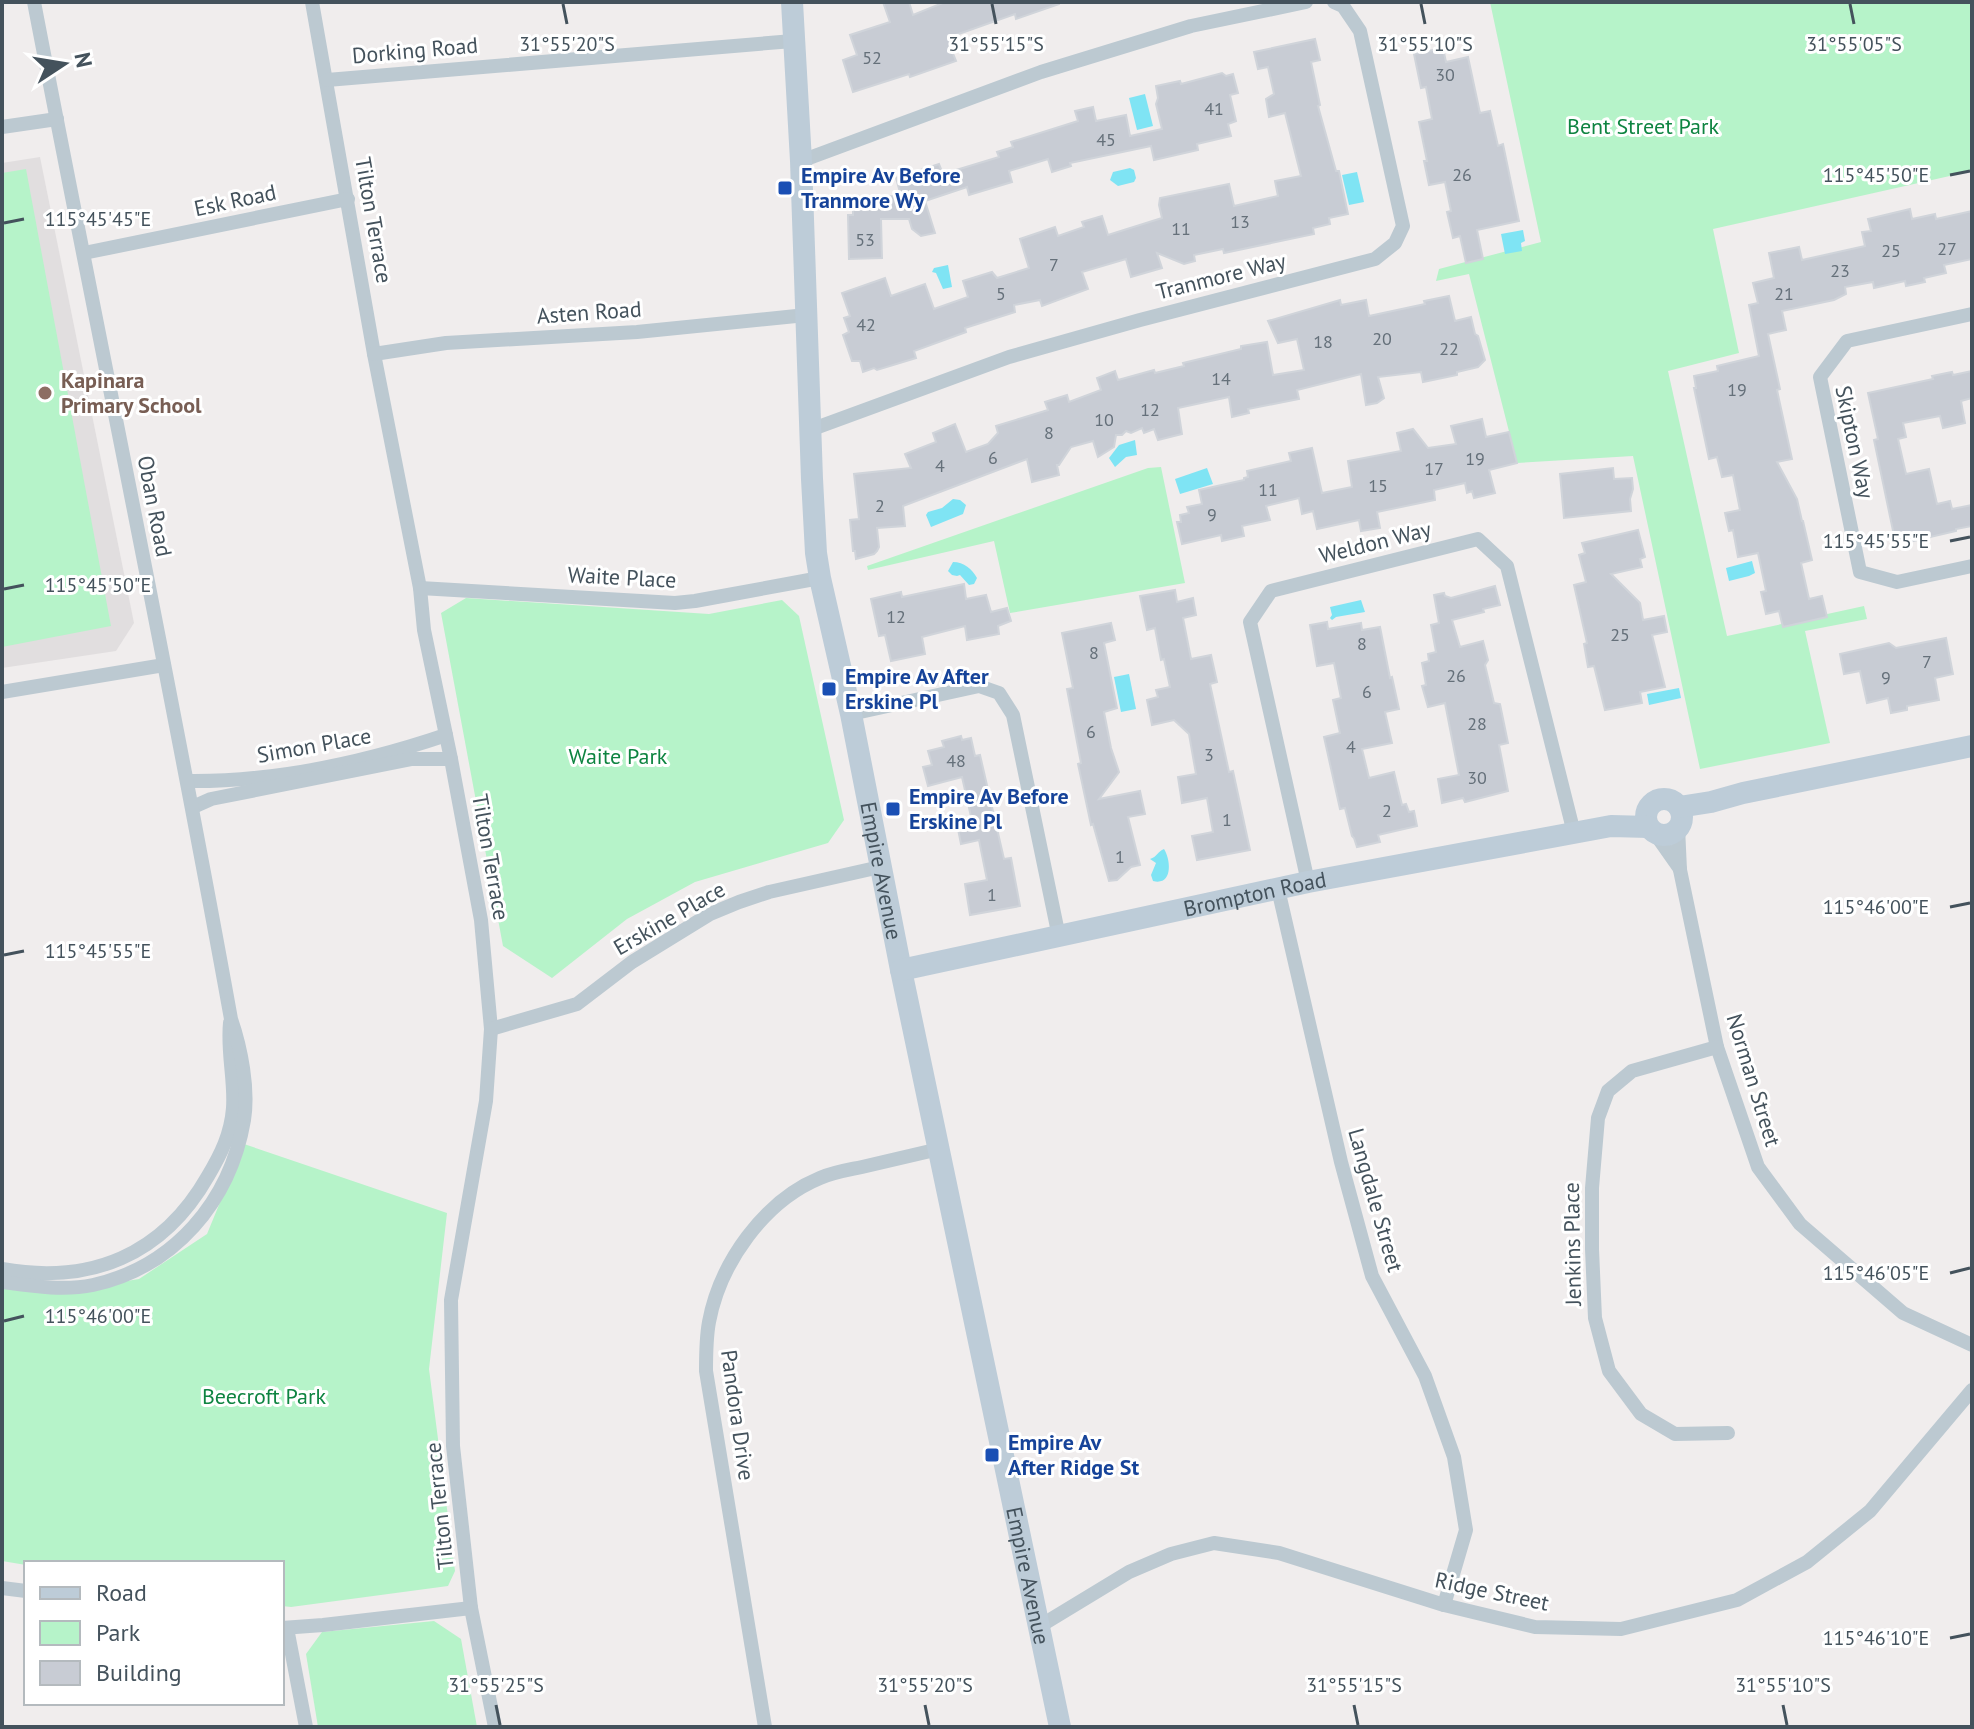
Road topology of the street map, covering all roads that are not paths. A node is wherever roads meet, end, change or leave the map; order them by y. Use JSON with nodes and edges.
{"nodes":[{"id":1,"x":34,"y":2,"type":"edge"},
{"id":2,"x":312,"y":2,"type":"edge"},
{"id":3,"x":792,"y":2,"type":"edge"},
{"id":4,"x":1306,"y":2,"type":"edge"},
{"id":5,"x":1334,"y":2,"type":"edge"},
{"id":6,"x":793,"y":41,"type":"junction"},
{"id":7,"x":327,"y":80,"type":"junction"},
{"id":8,"x":57,"y":119,"type":"junction"},
{"id":9,"x":2,"y":127,"type":"edge"},
{"id":10,"x":801,"y":161,"type":"junction"},
{"id":11,"x":348,"y":199,"type":"junction"},
{"id":12,"x":84,"y":253,"type":"junction"},
{"id":13,"x":1972,"y":314,"type":"edge"},
{"id":14,"x":806,"y":315,"type":"junction"},
{"id":15,"x":374,"y":354,"type":"junction"},
{"id":16,"x":810,"y":430,"type":"junction"},
{"id":17,"x":1972,"y":566,"type":"edge"},
{"id":18,"x":820,"y":578,"type":"junction"},
{"id":19,"x":420,"y":588,"type":"junction"},
{"id":20,"x":164,"y":665,"type":"junction"},
{"id":21,"x":2,"y":692,"type":"edge"},
{"id":22,"x":851,"y":714,"type":"junction"},
{"id":23,"x":446,"y":735,"type":"junction"},
{"id":24,"x":1972,"y":746,"type":"edge"},
{"id":25,"x":451,"y":759,"type":"junction"},
{"id":26,"x":188,"y":781,"type":"junction"},
{"id":27,"x":193,"y":807,"type":"junction"},
{"id":28,"x":1679,"y":818,"type":"junction"},
{"id":29,"x":1650,"y":822,"type":"junction"},
{"id":30,"x":1574,"y":833,"type":"junction"},
{"id":31,"x":880,"y":867,"type":"junction"},
{"id":32,"x":1680,"y":870,"type":"junction"},
{"id":33,"x":1308,"y":882,"type":"junction"},
{"id":34,"x":1278,"y":889,"type":"junction"},
{"id":35,"x":1059,"y":937,"type":"junction"},
{"id":36,"x":901,"y":970,"type":"junction"},
{"id":37,"x":231,"y":1019,"type":"junction"},
{"id":38,"x":491,"y":1029,"type":"junction"},
{"id":39,"x":1717,"y":1047,"type":"junction"},
{"id":40,"x":939,"y":1149,"type":"junction"},
{"id":41,"x":2,"y":1269,"type":"edge"},
{"id":42,"x":2,"y":1282,"type":"edge"},
{"id":43,"x":1972,"y":1345,"type":"edge"},
{"id":44,"x":1972,"y":1390,"type":"edge"},
{"id":45,"x":1728,"y":1433,"type":"dead end"},
{"id":46,"x":2,"y":1588,"type":"edge"},
{"id":47,"x":24,"y":1591,"type":"edge"},
{"id":48,"x":1444,"y":1605,"type":"junction"},
{"id":49,"x":471,"y":1608,"type":"junction"},
{"id":50,"x":1040,"y":1626,"type":"junction"},
{"id":51,"x":285,"y":1628,"type":"edge"},
{"id":52,"x":306,"y":1727,"type":"edge"},
{"id":53,"x":495,"y":1727,"type":"edge"},
{"id":54,"x":765,"y":1727,"type":"edge"},
{"id":55,"x":1060,"y":1727,"type":"edge"}],
"edges":[{"from":1,"to":8,"type":"street","name":"Oban Road"},
{"from":2,"to":7,"type":"street","name":"Tilton Terrace"},
{"from":3,"to":6,"type":"street","name":"Empire Avenue"},
{"from":4,"to":10,"type":"street"},
{"from":5,"to":16,"type":"street","name":"Tranmore Way"},
{"from":6,"to":7,"type":"street","name":"Dorking Road"},
{"from":6,"to":10,"type":"street","name":"Empire Avenue"},
{"from":7,"to":11,"type":"street","name":"Tilton Terrace"},
{"from":8,"to":9,"type":"street"},
{"from":8,"to":12,"type":"street","name":"Oban Road"},
{"from":10,"to":14,"type":"street","name":"Empire Avenue"},
{"from":11,"to":12,"type":"street","name":"Esk Road"},
{"from":11,"to":15,"type":"street","name":"Tilton Terrace"},
{"from":12,"to":20,"type":"street","name":"Oban Road"},
{"from":13,"to":17,"type":"street","name":"Skipton Way"},
{"from":14,"to":15,"type":"street","name":"Asten Road"},
{"from":14,"to":16,"type":"street","name":"Empire Avenue"},
{"from":15,"to":19,"type":"street","name":"Tilton Terrace"},
{"from":16,"to":18,"type":"street","name":"Empire Avenue"},
{"from":18,"to":19,"type":"street","name":"Waite Place"},
{"from":18,"to":22,"type":"street","name":"Empire Avenue"},
{"from":19,"to":23,"type":"street","name":"Tilton Terrace"},
{"from":20,"to":21,"type":"street"},
{"from":20,"to":26,"type":"street","name":"Oban Road"},
{"from":22,"to":31,"type":"street","name":"Empire Avenue"},
{"from":22,"to":35,"type":"street"},
{"from":23,"to":25,"type":"street","name":"Tilton Terrace"},
{"from":23,"to":26,"type":"street","name":"Simon Place"},
{"from":24,"to":28,"type":"street"},
{"from":25,"to":27,"type":"street","name":"Simon Place"},
{"from":25,"to":38,"type":"street","name":"Tilton Terrace"},
{"from":26,"to":27,"type":"street","name":"Oban Road"},
{"from":27,"to":37,"type":"street","name":"Oban Road"},
{"from":28,"to":29,"type":"street"},
{"from":28,"to":29,"type":"street"},
{"from":28,"to":32,"type":"street","name":"Norman Street"},
{"from":29,"to":30,"type":"street","name":"Brompton Road"},
{"from":29,"to":32,"type":"street","name":"Norman Street"},
{"from":30,"to":33,"type":"street","name":"Brompton Road"},
{"from":30,"to":33,"type":"street","name":"Weldon Way"},
{"from":31,"to":36,"type":"street","name":"Empire Avenue"},
{"from":31,"to":38,"type":"street","name":"Erskine Place"},
{"from":32,"to":39,"type":"street","name":"Norman Street"},
{"from":33,"to":34,"type":"street","name":"Brompton Road"},
{"from":34,"to":35,"type":"street","name":"Brompton Road"},
{"from":34,"to":48,"type":"street","name":"Langdale Street"},
{"from":35,"to":36,"type":"street","name":"Brompton Road"},
{"from":36,"to":40,"type":"street","name":"Empire Avenue"},
{"from":37,"to":41,"type":"street","name":"Oban Road"},
{"from":37,"to":42,"type":"street","name":"Oban Road"},
{"from":38,"to":49,"type":"street","name":"Tilton Terrace"},
{"from":39,"to":43,"type":"street","name":"Norman Street"},
{"from":39,"to":45,"type":"street","name":"Jenkins Place"},
{"from":40,"to":50,"type":"street","name":"Empire Avenue"},
{"from":40,"to":54,"type":"street","name":"Pandora Drive"},
{"from":44,"to":48,"type":"street","name":"Ridge Street"},
{"from":46,"to":47,"type":"street"},
{"from":48,"to":50,"type":"street","name":"Ridge Street"},
{"from":49,"to":51,"type":"street"},
{"from":49,"to":53,"type":"street","name":"Tilton Terrace"},
{"from":50,"to":55,"type":"street","name":"Empire Avenue"},
{"from":51,"to":52,"type":"street"}]}
